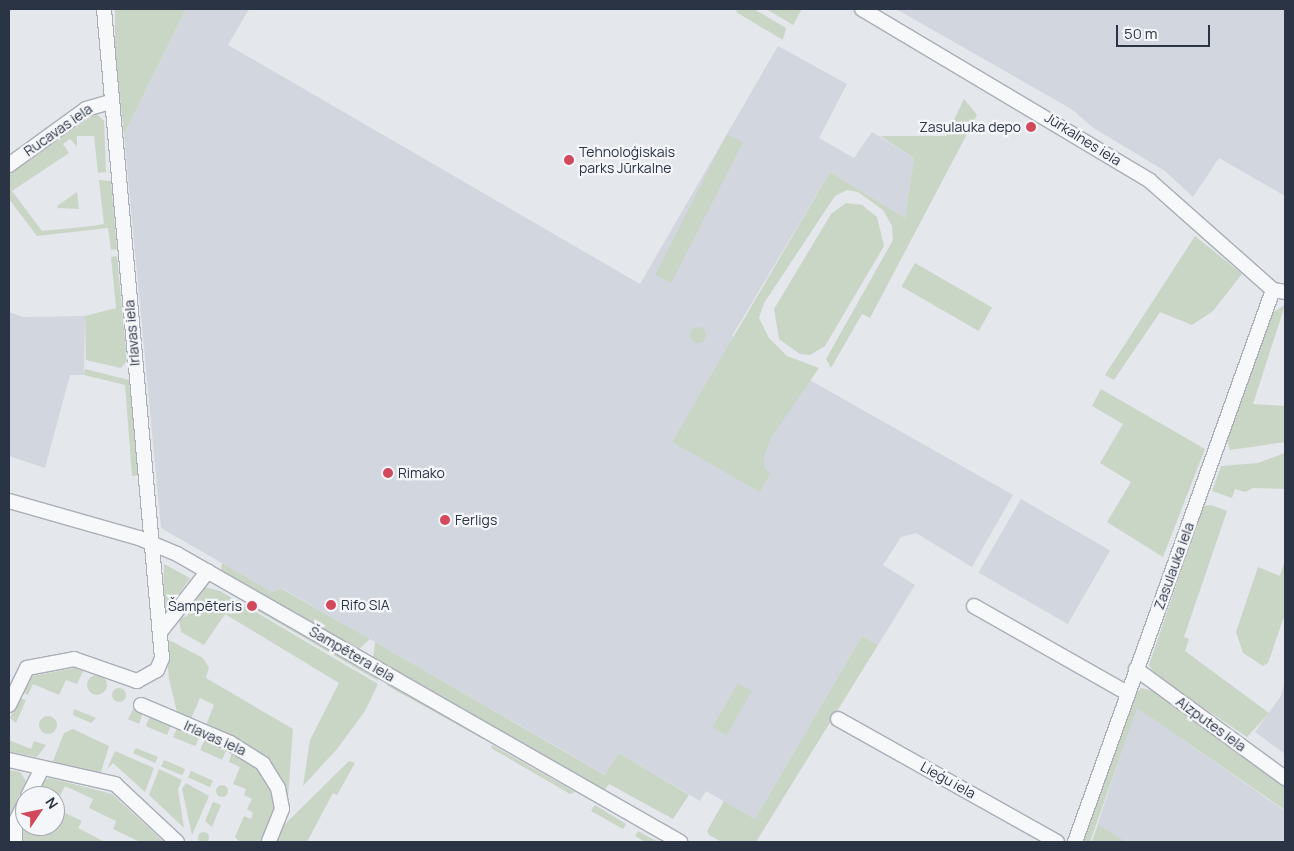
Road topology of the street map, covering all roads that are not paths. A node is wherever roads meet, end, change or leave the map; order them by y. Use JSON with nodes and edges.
{"nodes":[{"id":1,"x":104,"y":9,"type":"edge"},
{"id":2,"x":862,"y":9,"type":"edge"},
{"id":3,"x":110,"y":102,"type":"junction"},
{"id":4,"x":9,"y":165,"type":"edge"},
{"id":5,"x":1279,"y":291,"type":"edge"},
{"id":6,"x":9,"y":501,"type":"edge"},
{"id":7,"x":152,"y":542,"type":"junction"},
{"id":8,"x":208,"y":571,"type":"junction"},
{"id":9,"x":974,"y":606,"type":"dead end"},
{"id":10,"x":161,"y":630,"type":"junction"},
{"id":11,"x":1136,"y":669,"type":"junction"},
{"id":12,"x":1127,"y":693,"type":"junction"},
{"id":13,"x":9,"y":705,"type":"edge"},
{"id":14,"x":141,"y":705,"type":"dead end"},
{"id":15,"x":838,"y":719,"type":"dead end"},
{"id":16,"x":9,"y":760,"type":"edge"},
{"id":17,"x":42,"y":768,"type":"junction"},
{"id":18,"x":1285,"y":778,"type":"edge"},
{"id":19,"x":33,"y":786,"type":"edge"},
{"id":20,"x":177,"y":842,"type":"edge"},
{"id":21,"x":268,"y":842,"type":"edge"},
{"id":22,"x":680,"y":842,"type":"edge"},
{"id":23,"x":1057,"y":842,"type":"edge"},
{"id":24,"x":1075,"y":842,"type":"edge"}],
"edges":[{"from":1,"to":3,"type":"street","name":"Irlavas iela"},
{"from":2,"to":5,"type":"street","name":"Jūrkalnes iela"},
{"from":3,"to":4,"type":"street","name":"Rucavas iela"},
{"from":3,"to":7,"type":"street","name":"Irlavas iela"},
{"from":5,"to":11,"type":"street","name":"Zasulauka iela"},
{"from":6,"to":7,"type":"street","name":"Šampētera iela"},
{"from":7,"to":8,"type":"street","name":"Šampētera iela"},
{"from":7,"to":10,"type":"street","name":"Irlavas iela"},
{"from":8,"to":10,"type":"street"},
{"from":8,"to":22,"type":"street","name":"Šampētera iela"},
{"from":9,"to":12,"type":"street"},
{"from":10,"to":13,"type":"street","name":"Irlavas iela"},
{"from":11,"to":12,"type":"street","name":"Zasulauka iela"},
{"from":11,"to":18,"type":"street","name":"Aizputes iela"},
{"from":12,"to":24,"type":"street","name":"Zasulauka iela"},
{"from":14,"to":21,"type":"street","name":"Irlavas iela"},
{"from":15,"to":23,"type":"street","name":"Lieģu iela"},
{"from":16,"to":17,"type":"street"},
{"from":17,"to":19,"type":"street"},
{"from":17,"to":20,"type":"street"}]}
